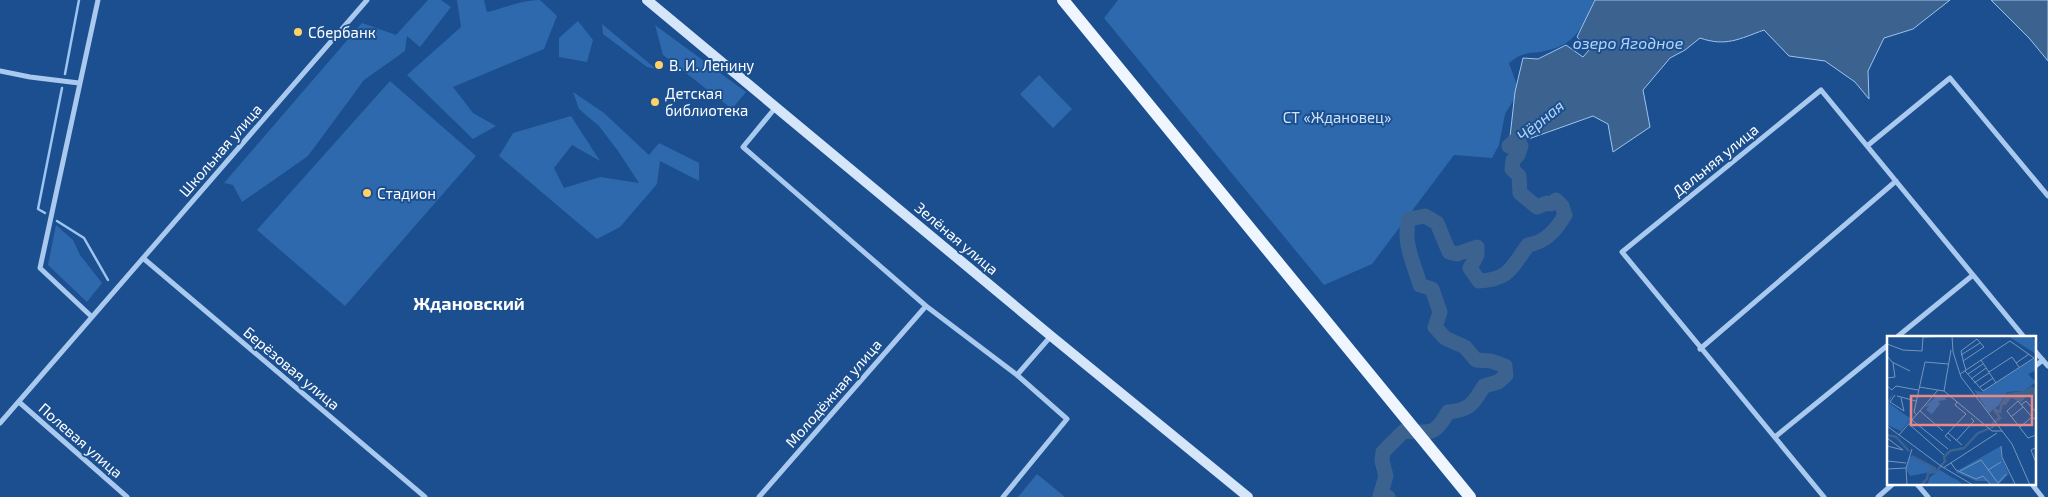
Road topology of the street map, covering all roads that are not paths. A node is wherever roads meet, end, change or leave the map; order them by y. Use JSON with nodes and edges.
{"nodes":[{"id":1,"x":98,"y":0,"type":"edge"},
{"id":2,"x":367,"y":0,"type":"edge"},
{"id":3,"x":647,"y":0,"type":"edge"},
{"id":4,"x":1063,"y":0,"type":"edge"},
{"id":5,"x":0,"y":71,"type":"edge"},
{"id":6,"x":79,"y":83,"type":"junction"},
{"id":7,"x":777,"y":107,"type":"junction"},
{"id":8,"x":1867,"y":146,"type":"junction"},
{"id":9,"x":1896,"y":181,"type":"junction"},
{"id":10,"x":2048,"y":196,"type":"edge"},
{"id":11,"x":143,"y":258,"type":"junction"},
{"id":12,"x":1973,"y":275,"type":"junction"},
{"id":13,"x":926,"y":306,"type":"junction"},
{"id":14,"x":92,"y":317,"type":"junction"},
{"id":15,"x":1051,"y":336,"type":"junction"},
{"id":16,"x":1898,"y":336,"type":"edge"},
{"id":17,"x":2023,"y":336,"type":"edge"},
{"id":18,"x":1887,"y":345,"type":"edge"},
{"id":19,"x":1700,"y":349,"type":"junction"},
{"id":20,"x":2036,"y":352,"type":"edge"},
{"id":21,"x":2043,"y":360,"type":"junction"},
{"id":22,"x":2036,"y":365,"type":"edge"},
{"id":23,"x":2048,"y":366,"type":"edge"},
{"id":24,"x":1017,"y":375,"type":"junction"},
{"id":25,"x":18,"y":402,"type":"junction"},
{"id":26,"x":0,"y":423,"type":"edge"},
{"id":27,"x":1775,"y":437,"type":"junction"},
{"id":28,"x":1893,"y":484,"type":"edge"},
{"id":29,"x":1917,"y":484,"type":"edge"},
{"id":30,"x":2031,"y":484,"type":"edge"},
{"id":31,"x":127,"y":497,"type":"edge"},
{"id":32,"x":425,"y":497,"type":"edge"},
{"id":33,"x":759,"y":497,"type":"edge"},
{"id":34,"x":1003,"y":497,"type":"edge"},
{"id":35,"x":1248,"y":497,"type":"edge"},
{"id":36,"x":1470,"y":497,"type":"edge"},
{"id":37,"x":1824,"y":497,"type":"edge"},
{"id":38,"x":1878,"y":497,"type":"edge"},
{"id":39,"x":1928,"y":497,"type":"edge"},
{"id":40,"x":2042,"y":497,"type":"edge"}],
"edges":[{"from":1,"to":6,"type":"street"},
{"from":2,"to":11,"type":"street","name":"Школьная улица"},
{"from":3,"to":7,"type":"street","name":"Зелёная улица"},
{"from":4,"to":36,"type":"main road"},
{"from":5,"to":6,"type":"street"},
{"from":6,"to":14,"type":"street"},
{"from":7,"to":13,"type":"street"},
{"from":7,"to":15,"type":"street","name":"Зелёная улица"},
{"from":8,"to":9,"type":"street","name":"Дальняя улица"},
{"from":8,"to":10,"type":"street"},
{"from":8,"to":19,"type":"street","name":"Дальняя улица"},
{"from":9,"to":12,"type":"street","name":"Дальняя улица"},
{"from":9,"to":19,"type":"street"},
{"from":11,"to":14,"type":"street","name":"Школьная улица"},
{"from":11,"to":32,"type":"street","name":"Берёзовая улица"},
{"from":12,"to":16,"type":"street"},
{"from":12,"to":17,"type":"street","name":"Дальняя улица"},
{"from":13,"to":24,"type":"street"},
{"from":13,"to":33,"type":"street","name":"Молодёжная улица"},
{"from":14,"to":25,"type":"street","name":"Школьная улица"},
{"from":15,"to":24,"type":"street"},
{"from":15,"to":35,"type":"street","name":"Зелёная улица"},
{"from":18,"to":27,"type":"street"},
{"from":19,"to":27,"type":"street","name":"Дальняя улица"},
{"from":20,"to":21,"type":"street"},
{"from":21,"to":22,"type":"street"},
{"from":21,"to":23,"type":"street"},
{"from":24,"to":34,"type":"street"},
{"from":25,"to":26,"type":"street","name":"Школьная улица"},
{"from":25,"to":31,"type":"street","name":"Полевая улица"},
{"from":27,"to":37,"type":"street","name":"Дальняя улица"},
{"from":28,"to":38,"type":"street"},
{"from":29,"to":39,"type":"street"},
{"from":30,"to":40,"type":"street"}]}
